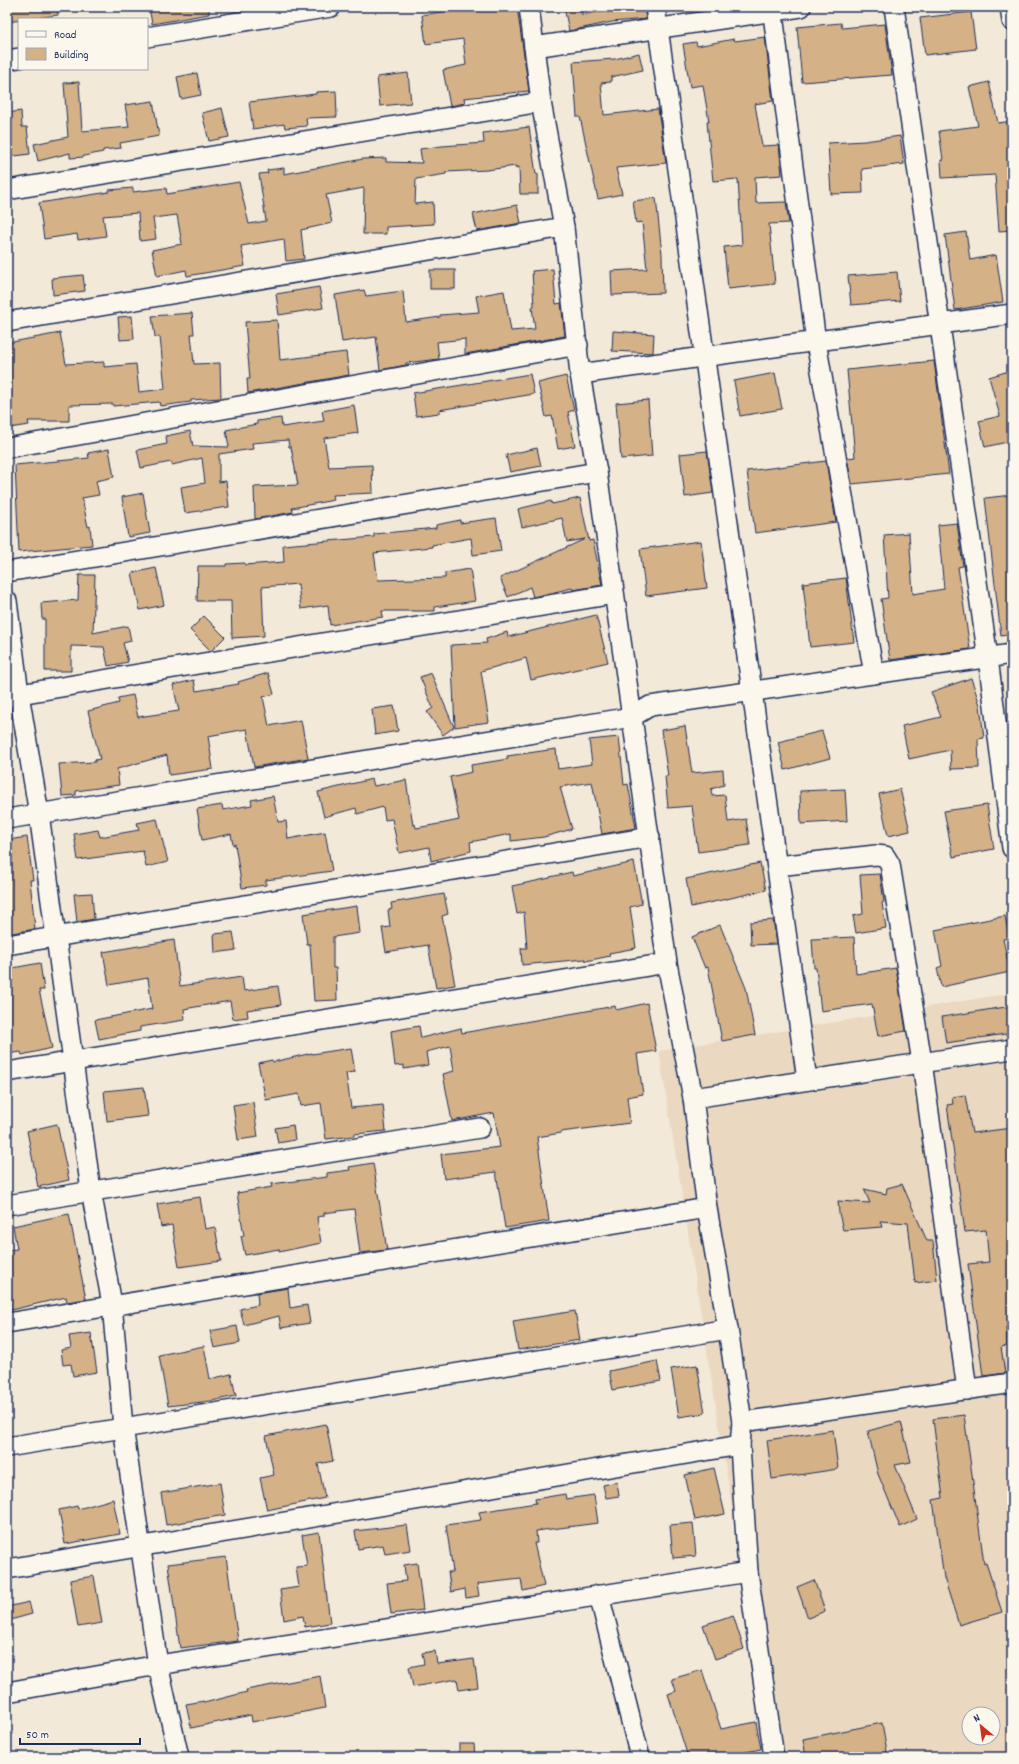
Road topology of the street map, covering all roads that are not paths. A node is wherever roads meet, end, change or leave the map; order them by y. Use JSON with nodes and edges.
{"nodes":[{"id":1,"x":331,"y":7,"type":"edge"},
{"id":2,"x":530,"y":7,"type":"edge"},
{"id":3,"x":655,"y":7,"type":"edge"},
{"id":4,"x":800,"y":7,"type":"edge"},
{"id":5,"x":894,"y":7,"type":"edge"},
{"id":6,"x":1010,"y":7,"type":"edge"},
{"id":7,"x":772,"y":9,"type":"edge"},
{"id":8,"x":1012,"y":21,"type":"edge"},
{"id":9,"x":658,"y":28,"type":"junction"},
{"id":10,"x":148,"y":37,"type":"edge"},
{"id":11,"x":534,"y":47,"type":"junction"},
{"id":12,"x":18,"y":58,"type":"edge"},
{"id":13,"x":7,"y":60,"type":"edge"},
{"id":14,"x":541,"y":102,"type":"junction"},
{"id":15,"x":7,"y":190,"type":"edge"},
{"id":16,"x":564,"y":227,"type":"junction"},
{"id":17,"x":1012,"y":314,"type":"edge"},
{"id":18,"x":7,"y":322,"type":"edge"},
{"id":19,"x":940,"y":324,"type":"junction"},
{"id":20,"x":816,"y":342,"type":"junction"},
{"id":21,"x":578,"y":346,"type":"junction"},
{"id":22,"x":704,"y":358,"type":"junction"},
{"id":23,"x":580,"y":374,"type":"junction"},
{"id":24,"x":7,"y":448,"type":"edge"},
{"id":25,"x":597,"y":472,"type":"junction"},
{"id":26,"x":7,"y":572,"type":"edge"},
{"id":27,"x":614,"y":594,"type":"junction"},
{"id":28,"x":7,"y":601,"type":"edge"},
{"id":29,"x":1012,"y":654,"type":"edge"},
{"id":30,"x":988,"y":658,"type":"junction"},
{"id":31,"x":874,"y":674,"type":"junction"},
{"id":32,"x":753,"y":691,"type":"junction"},
{"id":33,"x":13,"y":695,"type":"edge"},
{"id":34,"x":632,"y":717,"type":"junction"},
{"id":35,"x":39,"y":814,"type":"junction"},
{"id":36,"x":7,"y":819,"type":"edge"},
{"id":37,"x":650,"y":837,"type":"junction"},
{"id":38,"x":1012,"y":848,"type":"edge"},
{"id":39,"x":777,"y":866,"type":"junction"},
{"id":40,"x":56,"y":936,"type":"junction"},
{"id":41,"x":7,"y":945,"type":"edge"},
{"id":42,"x":667,"y":963,"type":"junction"},
{"id":43,"x":1012,"y":1049,"type":"edge"},
{"id":44,"x":73,"y":1060,"type":"junction"},
{"id":45,"x":922,"y":1062,"type":"junction"},
{"id":46,"x":7,"y":1072,"type":"edge"},
{"id":47,"x":807,"y":1080,"type":"junction"},
{"id":48,"x":693,"y":1098,"type":"junction"},
{"id":49,"x":480,"y":1128,"type":"dead end"},
{"id":50,"x":91,"y":1191,"type":"junction"},
{"id":51,"x":7,"y":1205,"type":"edge"},
{"id":52,"x":706,"y":1208,"type":"junction"},
{"id":53,"x":112,"y":1304,"type":"junction"},
{"id":54,"x":7,"y":1323,"type":"edge"},
{"id":55,"x":728,"y":1329,"type":"junction"},
{"id":56,"x":1012,"y":1383,"type":"edge"},
{"id":57,"x":967,"y":1390,"type":"junction"},
{"id":58,"x":742,"y":1422,"type":"junction"},
{"id":59,"x":123,"y":1427,"type":"junction"},
{"id":60,"x":740,"y":1445,"type":"junction"},
{"id":61,"x":7,"y":1447,"type":"edge"},
{"id":62,"x":141,"y":1547,"type":"junction"},
{"id":63,"x":7,"y":1569,"type":"edge"},
{"id":64,"x":748,"y":1572,"type":"junction"},
{"id":65,"x":599,"y":1595,"type":"junction"},
{"id":66,"x":158,"y":1665,"type":"junction"},
{"id":67,"x":7,"y":1692,"type":"edge"},
{"id":68,"x":179,"y":1757,"type":"edge"},
{"id":69,"x":640,"y":1757,"type":"edge"},
{"id":70,"x":774,"y":1757,"type":"edge"}],
"edges":[{"from":1,"to":10,"type":"street"},
{"from":2,"to":11,"type":"street"},
{"from":3,"to":9,"type":"street"},
{"from":4,"to":7,"type":"street"},
{"from":5,"to":19,"type":"street"},
{"from":6,"to":8,"type":"street"},
{"from":7,"to":9,"type":"street"},
{"from":7,"to":20,"type":"street"},
{"from":9,"to":11,"type":"street"},
{"from":9,"to":22,"type":"street"},
{"from":11,"to":14,"type":"street"},
{"from":12,"to":13,"type":"street"},
{"from":14,"to":15,"type":"street"},
{"from":14,"to":16,"type":"street"},
{"from":16,"to":18,"type":"street"},
{"from":16,"to":21,"type":"street"},
{"from":17,"to":19,"type":"street"},
{"from":19,"to":20,"type":"street"},
{"from":19,"to":30,"type":"street"},
{"from":20,"to":22,"type":"street"},
{"from":20,"to":31,"type":"street"},
{"from":21,"to":23,"type":"street"},
{"from":21,"to":24,"type":"street"},
{"from":22,"to":23,"type":"street"},
{"from":22,"to":32,"type":"street"},
{"from":23,"to":25,"type":"street"},
{"from":25,"to":26,"type":"street"},
{"from":25,"to":27,"type":"street"},
{"from":27,"to":33,"type":"street"},
{"from":27,"to":34,"type":"street"},
{"from":28,"to":33,"type":"street"},
{"from":29,"to":30,"type":"street"},
{"from":30,"to":31,"type":"street"},
{"from":30,"to":38,"type":"street"},
{"from":31,"to":32,"type":"street"},
{"from":32,"to":34,"type":"street"},
{"from":32,"to":39,"type":"street"},
{"from":33,"to":35,"type":"street"},
{"from":34,"to":35,"type":"street"},
{"from":34,"to":37,"type":"street"},
{"from":35,"to":36,"type":"street"},
{"from":35,"to":40,"type":"street"},
{"from":37,"to":40,"type":"street"},
{"from":37,"to":42,"type":"street"},
{"from":39,"to":45,"type":"street"},
{"from":39,"to":47,"type":"street"},
{"from":40,"to":41,"type":"street"},
{"from":40,"to":44,"type":"street"},
{"from":42,"to":44,"type":"street"},
{"from":42,"to":48,"type":"street"},
{"from":43,"to":45,"type":"street"},
{"from":44,"to":46,"type":"street"},
{"from":44,"to":50,"type":"street"},
{"from":45,"to":47,"type":"street"},
{"from":45,"to":57,"type":"street"},
{"from":47,"to":48,"type":"street"},
{"from":48,"to":52,"type":"street"},
{"from":49,"to":50,"type":"street"},
{"from":50,"to":51,"type":"street"},
{"from":50,"to":53,"type":"street"},
{"from":52,"to":53,"type":"street"},
{"from":52,"to":55,"type":"street"},
{"from":53,"to":54,"type":"street"},
{"from":53,"to":59,"type":"street"},
{"from":55,"to":58,"type":"street"},
{"from":55,"to":59,"type":"street"},
{"from":56,"to":57,"type":"street"},
{"from":57,"to":58,"type":"street"},
{"from":58,"to":60,"type":"street"},
{"from":59,"to":61,"type":"street"},
{"from":59,"to":62,"type":"street"},
{"from":60,"to":62,"type":"street"},
{"from":60,"to":64,"type":"street"},
{"from":62,"to":63,"type":"street"},
{"from":62,"to":66,"type":"street"},
{"from":64,"to":65,"type":"street"},
{"from":64,"to":70,"type":"street"},
{"from":65,"to":66,"type":"street"},
{"from":65,"to":69,"type":"street"},
{"from":66,"to":67,"type":"street"},
{"from":66,"to":68,"type":"street"}]}
